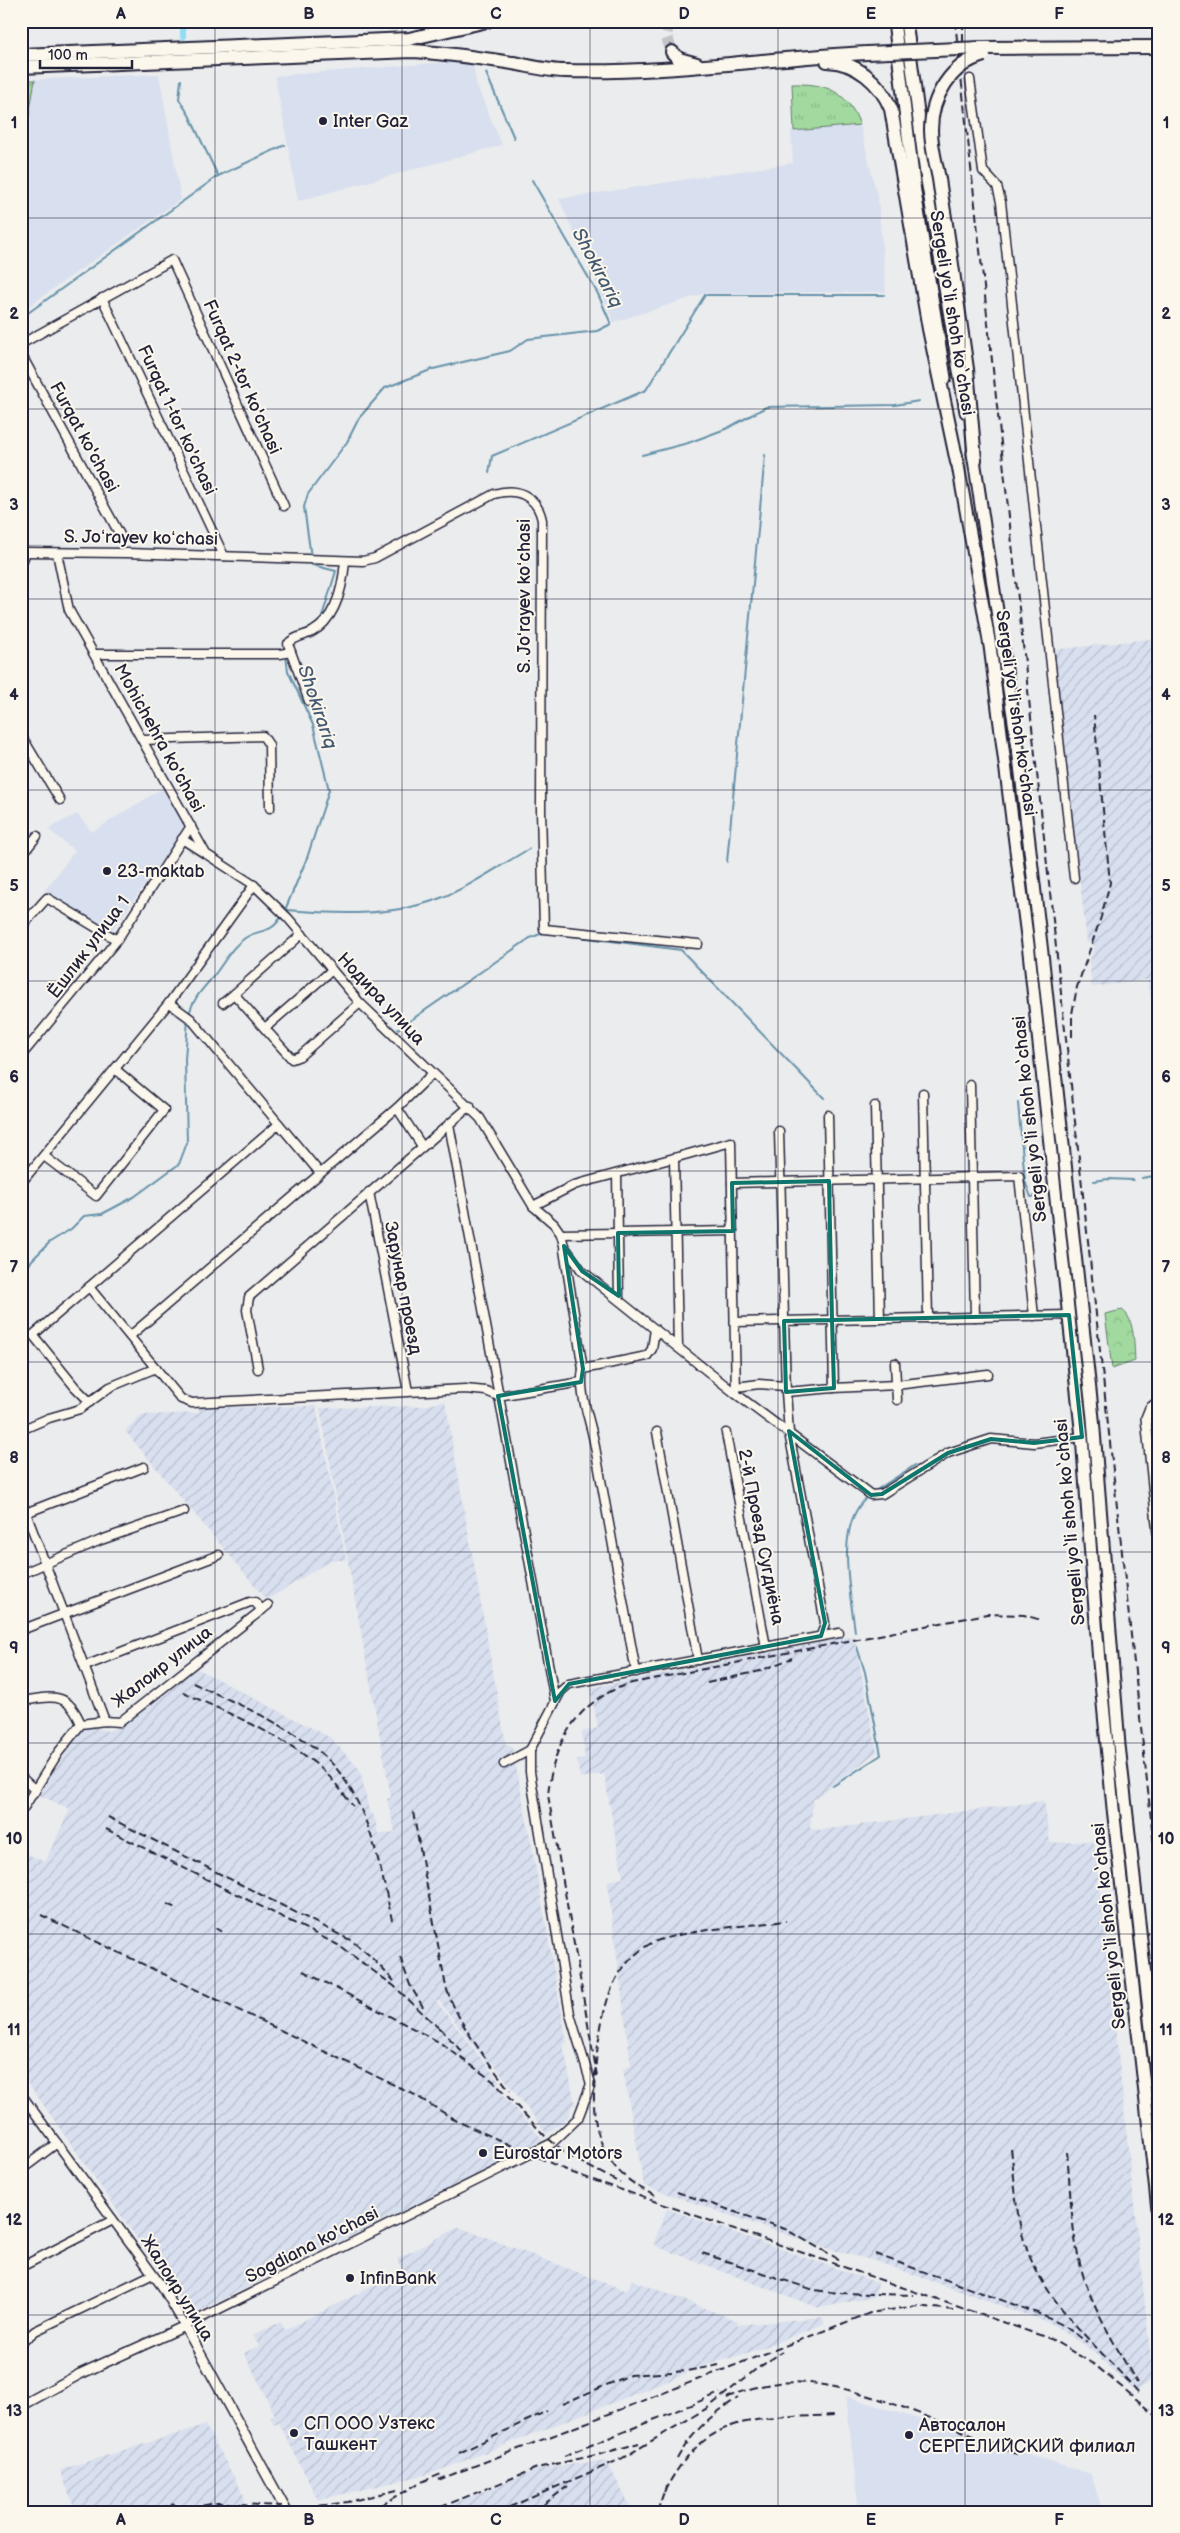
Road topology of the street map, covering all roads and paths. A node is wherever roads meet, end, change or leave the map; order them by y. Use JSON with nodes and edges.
{"nodes":[{"id":1,"x":487,"y":21,"type":"edge"},
{"id":2,"x":894,"y":21,"type":"edge"},
{"id":3,"x":906,"y":21,"type":"edge"},
{"id":4,"x":410,"y":45,"type":"junction"},
{"id":5,"x":1159,"y":47,"type":"edge"},
{"id":6,"x":672,"y":52,"type":"dead end"},
{"id":7,"x":983,"y":52,"type":"junction"},
{"id":8,"x":21,"y":55,"type":"edge"},
{"id":9,"x":139,"y":56,"type":"junction"},
{"id":10,"x":736,"y":64,"type":"junction"},
{"id":11,"x":21,"y":67,"type":"edge"},
{"id":12,"x":970,"y":79,"type":"dead end"},
{"id":13,"x":102,"y":298,"type":"junction"},
{"id":14,"x":21,"y":344,"type":"edge"},
{"id":15,"x":21,"y":354,"type":"edge"},
{"id":16,"x":975,"y":460,"type":"junction"},
{"id":17,"x":957,"y":462,"type":"junction"},
{"id":18,"x":284,"y":506,"type":"dead end"},
{"id":19,"x":120,"y":535,"type":"dead end"},
{"id":20,"x":23,"y":550,"type":"edge"},
{"id":21,"x":57,"y":553,"type":"junction"},
{"id":22,"x":224,"y":556,"type":"junction"},
{"id":23,"x":346,"y":561,"type":"junction"},
{"id":24,"x":21,"y":564,"type":"edge"},
{"id":25,"x":291,"y":652,"type":"junction"},
{"id":26,"x":94,"y":654,"type":"junction"},
{"id":27,"x":309,"y":701,"type":"dead end"},
{"id":28,"x":21,"y":735,"type":"edge"},
{"id":29,"x":143,"y":740,"type":"junction"},
{"id":30,"x":60,"y":800,"type":"dead end"},
{"id":31,"x":270,"y":808,"type":"dead end"},
{"id":32,"x":191,"y":826,"type":"junction"},
{"id":33,"x":37,"y":836,"type":"dead end"},
{"id":34,"x":182,"y":839,"type":"junction"},
{"id":35,"x":206,"y":854,"type":"junction"},
{"id":36,"x":21,"y":856,"type":"edge"},
{"id":37,"x":1074,"y":878,"type":"dead end"},
{"id":38,"x":254,"y":885,"type":"junction"},
{"id":39,"x":276,"y":908,"type":"joint"},
{"id":40,"x":24,"y":916,"type":"edge"},
{"id":41,"x":21,"y":927,"type":"edge"},
{"id":42,"x":302,"y":934,"type":"junction"},
{"id":43,"x":117,"y":940,"type":"junction"},
{"id":44,"x":698,"y":944,"type":"dead end"},
{"id":45,"x":332,"y":970,"type":"junction"},
{"id":46,"x":234,"y":994,"type":"junction"},
{"id":47,"x":169,"y":1002,"type":"junction"},
{"id":48,"x":223,"y":1003,"type":"dead end"},
{"id":49,"x":360,"y":1003,"type":"junction"},
{"id":50,"x":265,"y":1028,"type":"junction"},
{"id":51,"x":21,"y":1056,"type":"edge"},
{"id":52,"x":116,"y":1069,"type":"junction"},
{"id":53,"x":432,"y":1074,"type":"junction"},
{"id":54,"x":970,"y":1085,"type":"dead end"},
{"id":55,"x":923,"y":1093,"type":"dead end"},
{"id":56,"x":470,"y":1106,"type":"junction"},
{"id":57,"x":875,"y":1106,"type":"dead end"},
{"id":58,"x":397,"y":1108,"type":"junction"},
{"id":59,"x":828,"y":1115,"type":"dead end"},
{"id":60,"x":279,"y":1124,"type":"junction"},
{"id":61,"x":449,"y":1124,"type":"junction"},
{"id":62,"x":779,"y":1131,"type":"dead end"},
{"id":63,"x":422,"y":1146,"type":"junction"},
{"id":64,"x":44,"y":1156,"type":"junction"},
{"id":65,"x":674,"y":1158,"type":"junction"},
{"id":66,"x":320,"y":1173,"type":"junction"},
{"id":67,"x":617,"y":1174,"type":"junction"},
{"id":68,"x":972,"y":1177,"type":"junction"},
{"id":69,"x":925,"y":1178,"type":"junction"},
{"id":70,"x":877,"y":1180,"type":"junction"},
{"id":71,"x":829,"y":1181,"type":"junction"},
{"id":72,"x":780,"y":1182,"type":"junction"},
{"id":73,"x":21,"y":1183,"type":"edge"},
{"id":74,"x":732,"y":1183,"type":"junction"},
{"id":75,"x":369,"y":1192,"type":"junction"},
{"id":76,"x":533,"y":1206,"type":"junction"},
{"id":77,"x":733,"y":1231,"type":"junction"},
{"id":78,"x":676,"y":1232,"type":"junction"},
{"id":79,"x":618,"y":1233,"type":"junction"},
{"id":80,"x":561,"y":1234,"type":"junction"},
{"id":81,"x":564,"y":1246,"type":"junction"},
{"id":82,"x":89,"y":1287,"type":"junction"},
{"id":83,"x":619,"y":1299,"type":"junction"},
{"id":84,"x":1034,"y":1316,"type":"junction"},
{"id":85,"x":1070,"y":1316,"type":"junction"},
{"id":86,"x":975,"y":1317,"type":"junction"},
{"id":87,"x":928,"y":1318,"type":"junction"},
{"id":88,"x":880,"y":1319,"type":"junction"},
{"id":89,"x":832,"y":1320,"type":"junction"},
{"id":90,"x":784,"y":1321,"type":"junction"},
{"id":91,"x":735,"y":1322,"type":"junction"},
{"id":92,"x":655,"y":1329,"type":"junction"},
{"id":93,"x":130,"y":1336,"type":"junction"},
{"id":94,"x":678,"y":1347,"type":"junction"},
{"id":95,"x":896,"y":1363,"type":"dead end"},
{"id":96,"x":156,"y":1368,"type":"junction"},
{"id":97,"x":584,"y":1369,"type":"junction"},
{"id":98,"x":258,"y":1370,"type":"dead end"},
{"id":99,"x":988,"y":1374,"type":"dead end"},
{"id":100,"x":580,"y":1382,"type":"junction"},
{"id":101,"x":896,"y":1385,"type":"junction"},
{"id":102,"x":834,"y":1388,"type":"junction"},
{"id":103,"x":786,"y":1389,"type":"junction"},
{"id":104,"x":736,"y":1390,"type":"junction"},
{"id":105,"x":408,"y":1391,"type":"junction"},
{"id":106,"x":498,"y":1396,"type":"junction"},
{"id":107,"x":897,"y":1400,"type":"dead end"},
{"id":108,"x":1159,"y":1401,"type":"edge"},
{"id":109,"x":90,"y":1402,"type":"junction"},
{"id":110,"x":21,"y":1430,"type":"edge"},
{"id":111,"x":657,"y":1432,"type":"dead end"},
{"id":112,"x":726,"y":1433,"type":"dead end"},
{"id":113,"x":789,"y":1433,"type":"junction"},
{"id":114,"x":1082,"y":1437,"type":"junction"},
{"id":115,"x":144,"y":1467,"type":"dead end"},
{"id":116,"x":21,"y":1500,"type":"edge"},
{"id":117,"x":184,"y":1511,"type":"dead end"},
{"id":118,"x":24,"y":1514,"type":"edge"},
{"id":119,"x":1158,"y":1530,"type":"edge"},
{"id":120,"x":1159,"y":1543,"type":"edge"},
{"id":121,"x":219,"y":1555,"type":"dead end"},
{"id":122,"x":47,"y":1565,"type":"junction"},
{"id":123,"x":21,"y":1574,"type":"edge"},
{"id":124,"x":66,"y":1613,"type":"junction"},
{"id":125,"x":21,"y":1630,"type":"edge"},
{"id":126,"x":839,"y":1633,"type":"dead end"},
{"id":127,"x":821,"y":1636,"type":"junction"},
{"id":128,"x":766,"y":1647,"type":"junction"},
{"id":129,"x":698,"y":1660,"type":"junction"},
{"id":130,"x":85,"y":1666,"type":"junction"},
{"id":131,"x":636,"y":1672,"type":"junction"},
{"id":132,"x":21,"y":1701,"type":"edge"},
{"id":133,"x":555,"y":1701,"type":"junction"},
{"id":134,"x":106,"y":1721,"type":"junction"},
{"id":135,"x":81,"y":1724,"type":"junction"},
{"id":136,"x":530,"y":1750,"type":"junction"},
{"id":137,"x":504,"y":1764,"type":"dead end"},
{"id":138,"x":21,"y":1777,"type":"edge"},
{"id":139,"x":36,"y":1790,"type":"junction"},
{"id":140,"x":21,"y":1812,"type":"edge"},
{"id":141,"x":21,"y":2094,"type":"edge"},
{"id":142,"x":1159,"y":2099,"type":"edge"},
{"id":143,"x":57,"y":2143,"type":"junction"},
{"id":144,"x":21,"y":2170,"type":"edge"},
{"id":145,"x":1159,"y":2219,"type":"edge"},
{"id":146,"x":113,"y":2220,"type":"junction"},
{"id":147,"x":21,"y":2267,"type":"edge"},
{"id":148,"x":151,"y":2275,"type":"junction"},
{"id":149,"x":184,"y":2326,"type":"junction"},
{"id":150,"x":21,"y":2343,"type":"edge"},
{"id":151,"x":21,"y":2406,"type":"edge"},
{"id":152,"x":287,"y":2512,"type":"edge"}],
"edges":[{"from":1,"to":4,"type":"highway"},
{"from":2,"to":17,"type":"main road","name":"Sergeli yo‘li shoh ko‘chasi"},
{"from":3,"to":16,"type":"main road","name":"Sergeli yo‘li shoh ko‘chasi"},
{"from":4,"to":9,"type":"highway"},
{"from":4,"to":10,"type":"highway"},
{"from":5,"to":7,"type":"highway"},
{"from":6,"to":10,"type":"highway"},
{"from":7,"to":10,"type":"highway","bridge":true},
{"from":7,"to":16,"type":"highway","bridge":true},
{"from":8,"to":9,"type":"highway"},
{"from":9,"to":11,"type":"highway"},
{"from":10,"to":17,"type":"highway"},
{"from":12,"to":37,"type":"street"},
{"from":13,"to":14,"type":"street"},
{"from":13,"to":18,"type":"street","name":"Furqat 2-tor ko'chasi"},
{"from":13,"to":22,"type":"street","name":"Furqat 1-tor ko'chasi"},
{"from":15,"to":19,"type":"street","name":"Furqat ko'chasi"},
{"from":16,"to":142,"type":"main road","name":"Sergeli yo‘li shoh ko‘chasi"},
{"from":17,"to":85,"type":"main road","name":"Sergeli yo‘li shoh ko‘chasi"},
{"from":20,"to":21,"type":"street","name":"S. Joʻrayev koʻchasi"},
{"from":20,"to":24,"type":"street","name":"S. Joʻrayev koʻchasi"},
{"from":21,"to":22,"type":"street","name":"S. Joʻrayev koʻchasi"},
{"from":21,"to":26,"type":"street","name":"Mohichehra ko'chasi"},
{"from":22,"to":23,"type":"street","name":"S. Joʻrayev koʻchasi"},
{"from":23,"to":25,"type":"street"},
{"from":23,"to":44,"type":"street","name":"S. Joʻrayev koʻchasi"},
{"from":25,"to":26,"type":"street"},
{"from":25,"to":27,"type":"street"},
{"from":26,"to":29,"type":"street","name":"Mohichehra ko'chasi"},
{"from":28,"to":30,"type":"street"},
{"from":29,"to":31,"type":"street"},
{"from":29,"to":32,"type":"street","name":"Mohichehra ko'chasi"},
{"from":32,"to":34,"type":"street","name":"Ёшлик улица 1"},
{"from":32,"to":35,"type":"street","name":"Mohichehra ko'chasi"},
{"from":33,"to":36,"type":"street"},
{"from":34,"to":35,"type":"street"},
{"from":34,"to":43,"type":"street","name":"Ёшлик улица 1"},
{"from":35,"to":38,"type":"street","name":"Mohichehra ko'chasi"},
{"from":38,"to":39,"type":"street","name":"Mohichehra ko'chasi"},
{"from":38,"to":47,"type":"street"},
{"from":39,"to":42,"type":"street","name":"Нодира улица"},
{"from":40,"to":41,"type":"street"},
{"from":40,"to":43,"type":"street"},
{"from":42,"to":45,"type":"street","name":"Нодира улица"},
{"from":42,"to":46,"type":"street"},
{"from":43,"to":51,"type":"street","name":"Ёшлик улица 1"},
{"from":45,"to":49,"type":"street","name":"Нодира улица"},
{"from":45,"to":50,"type":"street"},
{"from":46,"to":48,"type":"street"},
{"from":46,"to":50,"type":"street"},
{"from":47,"to":52,"type":"street"},
{"from":47,"to":60,"type":"street"},
{"from":49,"to":50,"type":"street"},
{"from":49,"to":53,"type":"street","name":"Нодира улица"},
{"from":52,"to":64,"type":"street"},
{"from":52,"to":64,"type":"street"},
{"from":53,"to":56,"type":"street","name":"Нодира улица"},
{"from":53,"to":58,"type":"street"},
{"from":54,"to":68,"type":"street"},
{"from":55,"to":69,"type":"street"},
{"from":56,"to":61,"type":"street"},
{"from":56,"to":76,"type":"street","name":"Нодира улица"},
{"from":57,"to":70,"type":"street"},
{"from":58,"to":63,"type":"street"},
{"from":58,"to":66,"type":"street"},
{"from":59,"to":71,"type":"street"},
{"from":60,"to":66,"type":"street"},
{"from":60,"to":82,"type":"street"},
{"from":61,"to":63,"type":"street"},
{"from":61,"to":106,"type":"street"},
{"from":62,"to":72,"type":"street"},
{"from":63,"to":75,"type":"street"},
{"from":64,"to":73,"type":"street"},
{"from":65,"to":67,"type":"street"},
{"from":65,"to":74,"type":"street"},
{"from":65,"to":78,"type":"street"},
{"from":66,"to":93,"type":"street"},
{"from":67,"to":76,"type":"street"},
{"from":67,"to":79,"type":"street"},
{"from":68,"to":69,"type":"street"},
{"from":68,"to":84,"type":"street"},
{"from":68,"to":86,"type":"street"},
{"from":69,"to":70,"type":"street"},
{"from":69,"to":87,"type":"street"},
{"from":70,"to":71,"type":"street"},
{"from":70,"to":88,"type":"street"},
{"from":71,"to":72,"type":"street"},
{"from":71,"to":89,"type":"street"},
{"from":72,"to":74,"type":"street"},
{"from":72,"to":90,"type":"street"},
{"from":74,"to":77,"type":"street"},
{"from":75,"to":98,"type":"street"},
{"from":75,"to":105,"type":"street","name":"Зарунар проезд"},
{"from":76,"to":80,"type":"street","name":"Нодира улица"},
{"from":77,"to":78,"type":"street"},
{"from":77,"to":91,"type":"street"},
{"from":78,"to":79,"type":"street"},
{"from":78,"to":94,"type":"street"},
{"from":79,"to":80,"type":"street"},
{"from":79,"to":83,"type":"street"},
{"from":80,"to":81,"type":"street"},
{"from":81,"to":83,"type":"street"},
{"from":81,"to":97,"type":"street"},
{"from":82,"to":93,"type":"street"},
{"from":82,"to":109,"type":"street"},
{"from":83,"to":92,"type":"street"},
{"from":84,"to":85,"type":"street"},
{"from":84,"to":86,"type":"street"},
{"from":85,"to":114,"type":"main road","name":"Sergeli yo‘li shoh ko‘chasi"},
{"from":86,"to":87,"type":"street"},
{"from":87,"to":88,"type":"street"},
{"from":88,"to":89,"type":"street"},
{"from":89,"to":90,"type":"street"},
{"from":89,"to":102,"type":"street"},
{"from":90,"to":91,"type":"street"},
{"from":90,"to":103,"type":"street"},
{"from":91,"to":104,"type":"street"},
{"from":92,"to":94,"type":"street"},
{"from":92,"to":97,"type":"street"},
{"from":93,"to":96,"type":"street"},
{"from":94,"to":104,"type":"street"},
{"from":95,"to":101,"type":"street"},
{"from":96,"to":105,"type":"street"},
{"from":96,"to":109,"type":"street"},
{"from":97,"to":100,"type":"street"},
{"from":99,"to":101,"type":"street"},
{"from":100,"to":106,"type":"street"},
{"from":100,"to":131,"type":"street"},
{"from":101,"to":102,"type":"street"},
{"from":101,"to":107,"type":"street"},
{"from":102,"to":103,"type":"street"},
{"from":103,"to":104,"type":"street"},
{"from":103,"to":113,"type":"street"},
{"from":104,"to":113,"type":"street"},
{"from":105,"to":106,"type":"street"},
{"from":106,"to":133,"type":"street"},
{"from":108,"to":119,"type":"street"},
{"from":109,"to":110,"type":"street"},
{"from":111,"to":129,"type":"street"},
{"from":112,"to":128,"type":"street","name":"2-й Проезд Сугдиёна"},
{"from":113,"to":114,"type":"street"},
{"from":113,"to":127,"type":"street"},
{"from":114,"to":145,"type":"main road","name":"Sergeli yo‘li shoh ko‘chasi"},
{"from":115,"to":118,"type":"street"},
{"from":116,"to":118,"type":"street"},
{"from":117,"to":122,"type":"street"},
{"from":118,"to":122,"type":"street"},
{"from":119,"to":120,"type":"street"},
{"from":121,"to":124,"type":"street"},
{"from":122,"to":123,"type":"street"},
{"from":122,"to":124,"type":"street"},
{"from":124,"to":125,"type":"street"},
{"from":124,"to":130,"type":"street"},
{"from":126,"to":127,"type":"street"},
{"from":127,"to":128,"type":"street"},
{"from":128,"to":129,"type":"street"},
{"from":129,"to":131,"type":"street"},
{"from":130,"to":134,"type":"street"},
{"from":130,"to":134,"type":"street","name":"Жалоир улица"},
{"from":131,"to":133,"type":"street"},
{"from":132,"to":135,"type":"street"},
{"from":133,"to":136,"type":"street"},
{"from":134,"to":135,"type":"street","name":"Жалоир улица"},
{"from":135,"to":139,"type":"street"},
{"from":136,"to":137,"type":"street"},
{"from":136,"to":149,"type":"street","name":"Sogdiana ko'chasi"},
{"from":138,"to":139,"type":"street"},
{"from":139,"to":140,"type":"street"},
{"from":141,"to":143,"type":"street","name":"Жалоир улица"},
{"from":143,"to":144,"type":"street"},
{"from":143,"to":146,"type":"street","name":"Жалоир улица"},
{"from":146,"to":147,"type":"street"},
{"from":146,"to":148,"type":"street","name":"Жалоир улица"},
{"from":148,"to":149,"type":"street","name":"Жалоир улица"},
{"from":148,"to":150,"type":"street"},
{"from":149,"to":151,"type":"street","name":"Sogdiana ko'chasi"},
{"from":149,"to":152,"type":"street","name":"Жалоир улица"}]}
